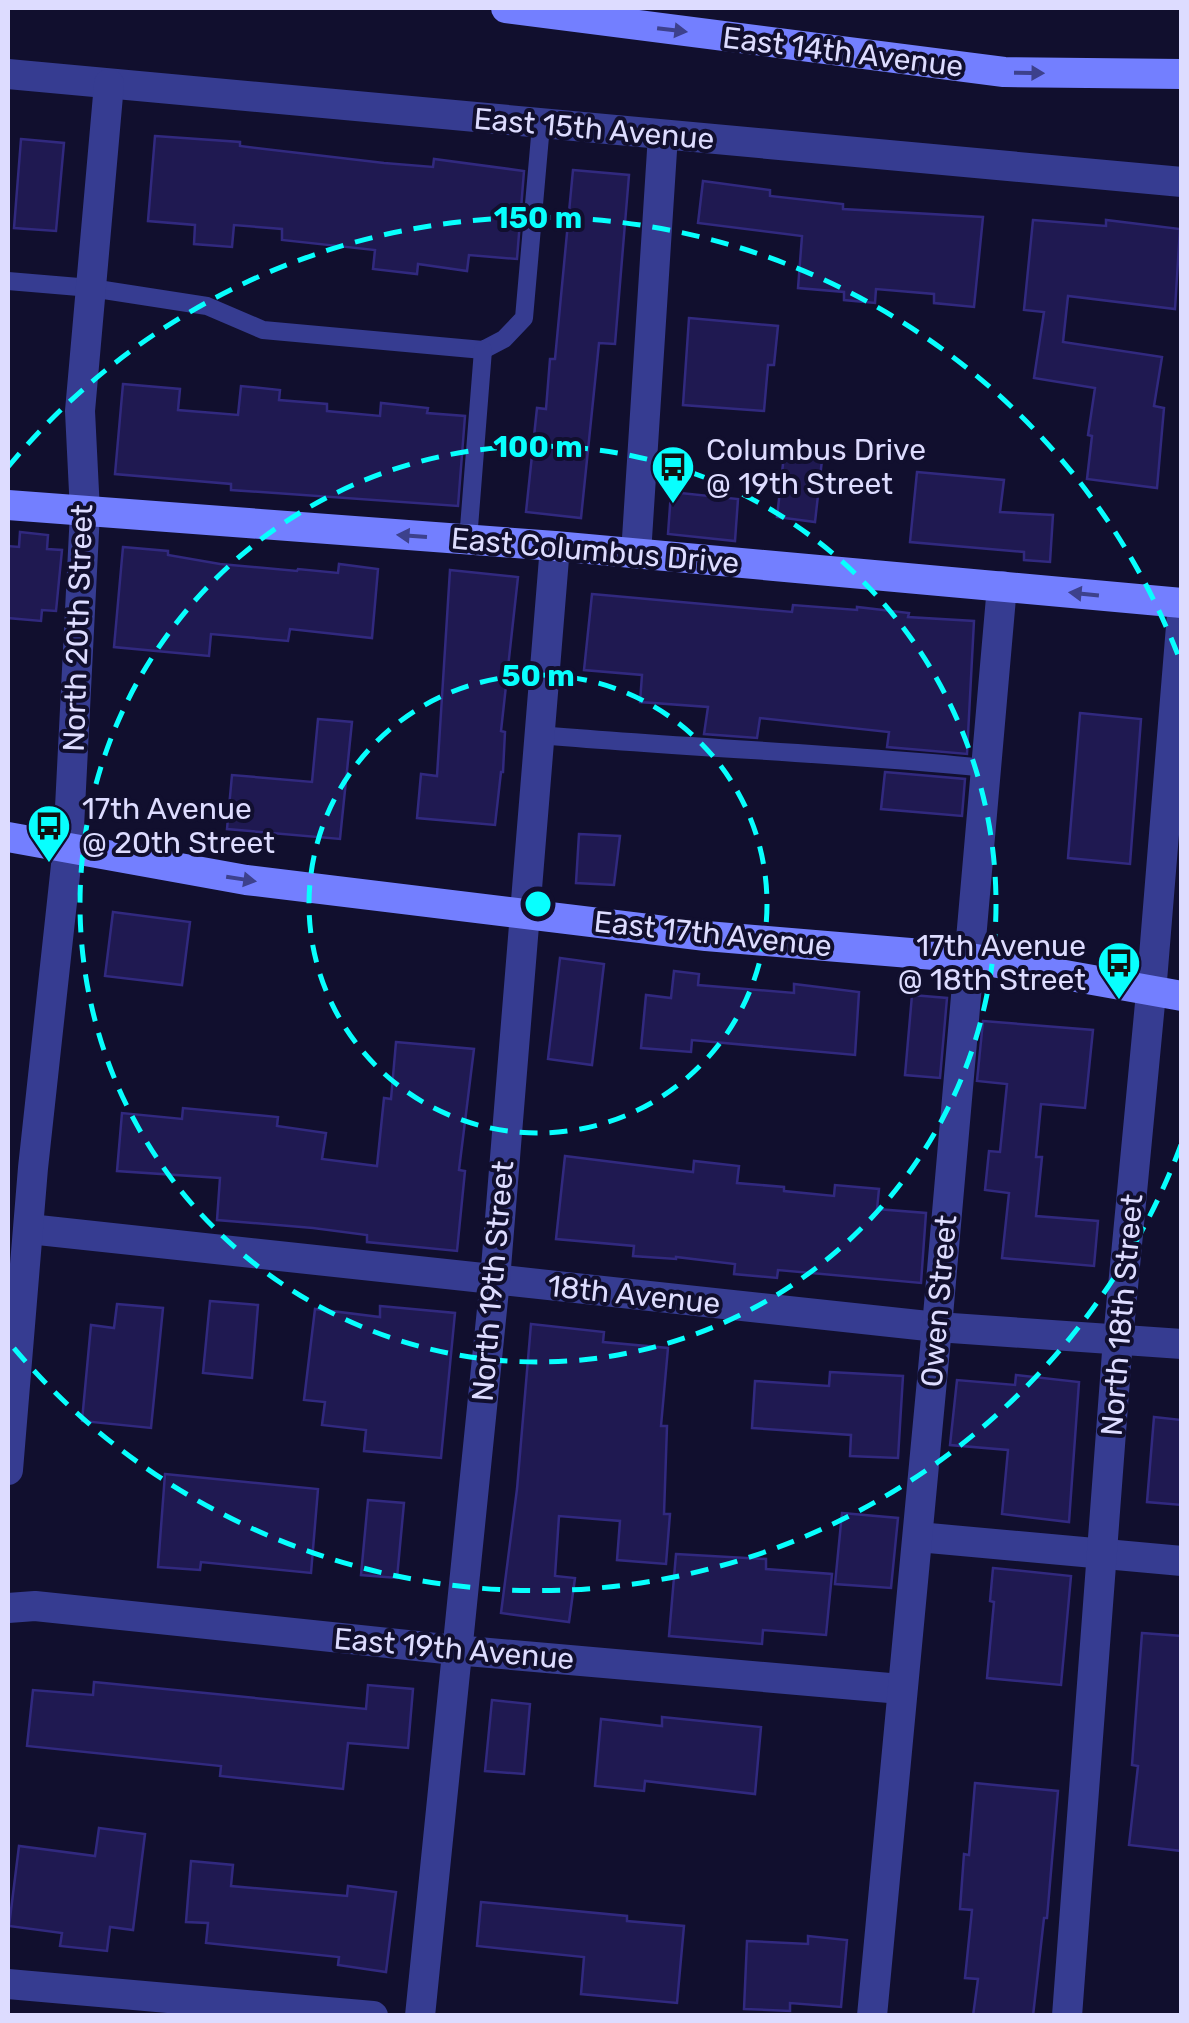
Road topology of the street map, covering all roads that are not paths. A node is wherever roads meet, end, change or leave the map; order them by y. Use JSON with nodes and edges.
{"nodes":[{"id":1,"x":506,"y":8,"type":"edge"},
{"id":2,"x":8,"y":74,"type":"edge"},
{"id":3,"x":1182,"y":74,"type":"edge"},
{"id":4,"x":109,"y":84,"type":"junction"},
{"id":5,"x":541,"y":125,"type":"junction"},
{"id":6,"x":663,"y":134,"type":"junction"},
{"id":7,"x":1182,"y":182,"type":"edge"},
{"id":8,"x":8,"y":280,"type":"edge"},
{"id":9,"x":91,"y":288,"type":"junction"},
{"id":10,"x":483,"y":350,"type":"junction"},
{"id":11,"x":8,"y":505,"type":"edge"},
{"id":12,"x":84,"y":512,"type":"junction"},
{"id":13,"x":468,"y":540,"type":"junction"},
{"id":14,"x":554,"y":546,"type":"junction"},
{"id":15,"x":636,"y":554,"type":"junction"},
{"id":16,"x":1002,"y":586,"type":"junction"},
{"id":17,"x":1182,"y":603,"type":"edge"},
{"id":18,"x":1182,"y":614,"type":"edge"},
{"id":19,"x":539,"y":735,"type":"junction"},
{"id":20,"x":986,"y":768,"type":"junction"},
{"id":21,"x":8,"y":838,"type":"edge"},
{"id":22,"x":68,"y":847,"type":"junction"},
{"id":23,"x":524,"y":914,"type":"junction"},
{"id":24,"x":970,"y":958,"type":"junction"},
{"id":25,"x":1166,"y":995,"type":"edge"},
{"id":26,"x":20,"y":1164,"type":"edge"},
{"id":27,"x":28,"y":1229,"type":"junction"},
{"id":28,"x":495,"y":1280,"type":"junction"},
{"id":29,"x":937,"y":1327,"type":"junction"},
{"id":30,"x":1118,"y":1339,"type":"junction"},
{"id":31,"x":1182,"y":1344,"type":"edge"},
{"id":32,"x":8,"y":1470,"type":"edge"},
{"id":33,"x":918,"y":1537,"type":"junction"},
{"id":34,"x":1104,"y":1554,"type":"junction"},
{"id":35,"x":1182,"y":1561,"type":"edge"},
{"id":36,"x":8,"y":1608,"type":"edge"},
{"id":37,"x":455,"y":1650,"type":"junction"},
{"id":38,"x":901,"y":1689,"type":"junction"},
{"id":39,"x":8,"y":1984,"type":"edge"},
{"id":40,"x":373,"y":2016,"type":"edge"},
{"id":41,"x":420,"y":2016,"type":"edge"},
{"id":42,"x":872,"y":2016,"type":"edge"},
{"id":43,"x":1067,"y":2016,"type":"edge"}],
"edges":[{"from":1,"to":3,"type":"main road","name":"East 14th Avenue","one_way":true},
{"from":2,"to":4,"type":"street","name":"East 15th Avenue"},
{"from":4,"to":5,"type":"street","name":"East 15th Avenue"},
{"from":4,"to":9,"type":"street","name":"North 20th Street"},
{"from":5,"to":6,"type":"street","name":"East 15th Avenue"},
{"from":5,"to":10,"type":"lane"},
{"from":6,"to":7,"type":"street","name":"East 15th Avenue"},
{"from":6,"to":15,"type":"street"},
{"from":8,"to":9,"type":"lane"},
{"from":9,"to":10,"type":"lane"},
{"from":9,"to":12,"type":"street","name":"North 20th Street"},
{"from":10,"to":13,"type":"lane"},
{"from":11,"to":12,"type":"main road","name":"East Columbus Drive"},
{"from":13,"to":12,"type":"main road","name":"East Columbus Drive","one_way":true},
{"from":12,"to":22,"type":"street","name":"North 20th Street"},
{"from":13,"to":14,"type":"main road","name":"East Columbus Drive"},
{"from":14,"to":15,"type":"main road","name":"East Columbus Drive"},
{"from":14,"to":19,"type":"street","name":"North 19th Street"},
{"from":15,"to":16,"type":"main road","name":"East Columbus Drive"},
{"from":17,"to":16,"type":"main road","name":"East Columbus Drive","one_way":true},
{"from":16,"to":20,"type":"street","name":"Owen Street"},
{"from":18,"to":25,"type":"street","name":"North 18th Street"},
{"from":19,"to":20,"type":"lane"},
{"from":19,"to":23,"type":"street","name":"North 19th Street"},
{"from":20,"to":24,"type":"street","name":"Owen Street"},
{"from":21,"to":22,"type":"main road","name":"East 17th Avenue"},
{"from":22,"to":23,"type":"main road","name":"East 17th Avenue","one_way":true},
{"from":22,"to":26,"type":"street","name":"North 20th Street"},
{"from":23,"to":24,"type":"main road","name":"East 17th Avenue"},
{"from":23,"to":28,"type":"street","name":"North 19th Street"},
{"from":24,"to":25,"type":"main road","name":"East 17th Avenue"},
{"from":24,"to":29,"type":"street","name":"Owen Street"},
{"from":25,"to":30,"type":"street","name":"North 18th Street"},
{"from":26,"to":27,"type":"street","name":"North 20th Street"},
{"from":27,"to":28,"type":"street","name":"18th Avenue"},
{"from":27,"to":32,"type":"street","name":"North 20th Street"},
{"from":28,"to":29,"type":"street","name":"18th Avenue"},
{"from":28,"to":37,"type":"street","name":"North 19th Street"},
{"from":29,"to":30,"type":"street","name":"18th Avenue"},
{"from":29,"to":33,"type":"street","name":"Owen Street"},
{"from":30,"to":31,"type":"street","name":"18th Avenue"},
{"from":30,"to":34,"type":"street","name":"North 18th Street"},
{"from":33,"to":34,"type":"street"},
{"from":33,"to":38,"type":"street","name":"Owen Street"},
{"from":34,"to":35,"type":"street"},
{"from":34,"to":43,"type":"street","name":"North 18th Street"},
{"from":36,"to":37,"type":"street","name":"East 19th Avenue"},
{"from":37,"to":38,"type":"street","name":"East 19th Avenue"},
{"from":37,"to":41,"type":"street","name":"North 19th Street"},
{"from":38,"to":42,"type":"street","name":"Owen Street"},
{"from":39,"to":40,"type":"street"}]}
